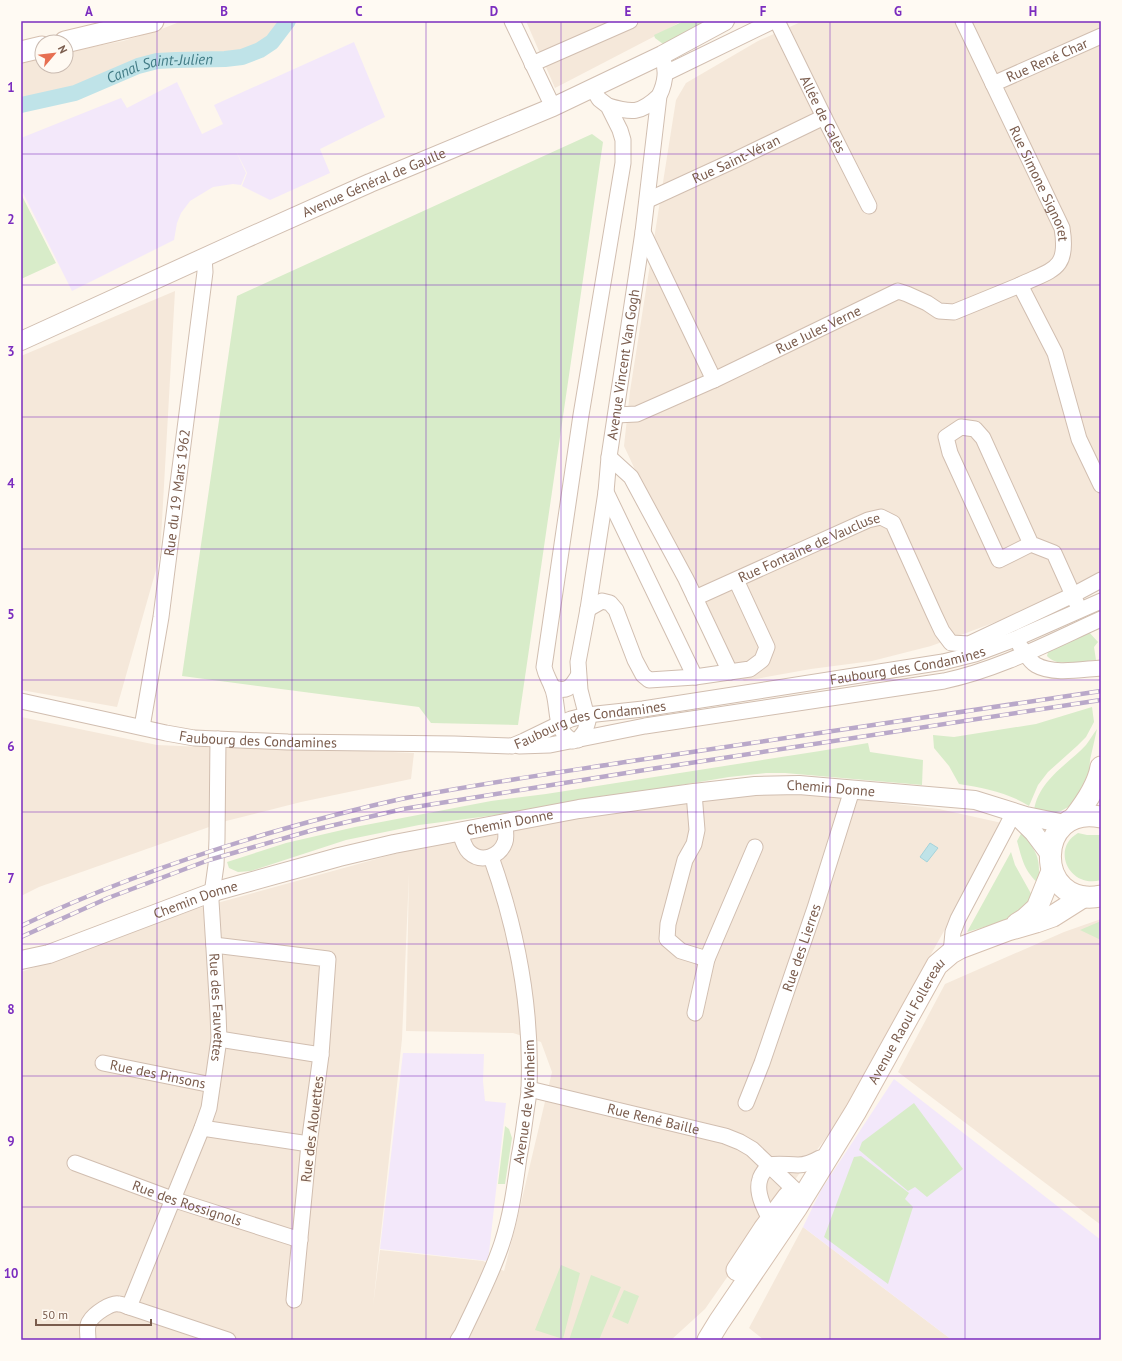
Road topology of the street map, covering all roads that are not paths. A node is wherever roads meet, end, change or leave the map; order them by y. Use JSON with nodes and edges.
{"nodes":[{"id":1,"x":153,"y":21,"type":"edge"},
{"id":2,"x":512,"y":21,"type":"edge"},
{"id":3,"x":630,"y":21,"type":"edge"},
{"id":4,"x":725,"y":21,"type":"edge"},
{"id":5,"x":773,"y":21,"type":"edge"},
{"id":6,"x":778,"y":21,"type":"edge"},
{"id":7,"x":963,"y":21,"type":"edge"},
{"id":8,"x":1101,"y":36,"type":"edge"},
{"id":9,"x":74,"y":40,"type":"edge"},
{"id":10,"x":34,"y":49,"type":"edge"},
{"id":11,"x":21,"y":52,"type":"edge"},
{"id":12,"x":662,"y":54,"type":"junction"},
{"id":13,"x":532,"y":64,"type":"junction"},
{"id":14,"x":666,"y":73,"type":"junction"},
{"id":15,"x":993,"y":84,"type":"junction"},
{"id":16,"x":593,"y":89,"type":"junction"},
{"id":17,"x":659,"y":96,"type":"junction"},
{"id":18,"x":608,"y":106,"type":"junction"},
{"id":19,"x":553,"y":107,"type":"junction"},
{"id":20,"x":824,"y":117,"type":"junction"},
{"id":21,"x":648,"y":200,"type":"junction"},
{"id":22,"x":870,"y":206,"type":"dead end"},
{"id":23,"x":644,"y":232,"type":"junction"},
{"id":24,"x":204,"y":257,"type":"junction"},
{"id":25,"x":1020,"y":285,"type":"junction"},
{"id":26,"x":21,"y":341,"type":"edge"},
{"id":27,"x":714,"y":380,"type":"junction"},
{"id":28,"x":616,"y":415,"type":"junction"},
{"id":29,"x":608,"y":457,"type":"junction"},
{"id":30,"x":1099,"y":476,"type":"edge"},
{"id":31,"x":606,"y":492,"type":"junction"},
{"id":32,"x":1031,"y":544,"type":"junction"},
{"id":33,"x":736,"y":580,"type":"junction"},
{"id":34,"x":1101,"y":580,"type":"edge"},
{"id":35,"x":1073,"y":595,"type":"junction"},
{"id":36,"x":695,"y":598,"type":"junction"},
{"id":37,"x":1101,"y":601,"type":"edge"},
{"id":38,"x":588,"y":609,"type":"junction"},
{"id":39,"x":1078,"y":610,"type":"junction"},
{"id":40,"x":1101,"y":619,"type":"edge"},
{"id":41,"x":1073,"y":632,"type":"junction"},
{"id":42,"x":1015,"y":639,"type":"junction"},
{"id":43,"x":1026,"y":654,"type":"junction"},
{"id":44,"x":1101,"y":668,"type":"edge"},
{"id":45,"x":730,"y":672,"type":"junction"},
{"id":46,"x":578,"y":676,"type":"junction"},
{"id":47,"x":695,"y":677,"type":"junction"},
{"id":48,"x":552,"y":687,"type":"junction"},
{"id":49,"x":21,"y":701,"type":"edge"},
{"id":50,"x":587,"y":715,"type":"junction"},
{"id":51,"x":559,"y":724,"type":"junction"},
{"id":52,"x":142,"y":727,"type":"junction"},
{"id":53,"x":218,"y":740,"type":"junction"},
{"id":54,"x":575,"y":740,"type":"junction"},
{"id":55,"x":512,"y":746,"type":"junction"},
{"id":56,"x":1101,"y":771,"type":"edge"},
{"id":57,"x":852,"y":790,"type":"junction"},
{"id":58,"x":694,"y":793,"type":"junction"},
{"id":59,"x":1014,"y":812,"type":"junction"},
{"id":60,"x":1101,"y":816,"type":"edge"},
{"id":61,"x":1070,"y":821,"type":"junction"},
{"id":62,"x":505,"y":823,"type":"junction"},
{"id":63,"x":460,"y":832,"type":"junction"},
{"id":64,"x":755,"y":847,"type":"dead end"},
{"id":65,"x":491,"y":857,"type":"junction"},
{"id":66,"x":1050,"y":862,"type":"junction"},
{"id":67,"x":213,"y":892,"type":"junction"},
{"id":68,"x":1092,"y":896,"type":"edge"},
{"id":69,"x":1008,"y":930,"type":"junction"},
{"id":70,"x":214,"y":945,"type":"junction"},
{"id":71,"x":951,"y":953,"type":"junction"},
{"id":72,"x":707,"y":959,"type":"junction"},
{"id":73,"x":21,"y":960,"type":"edge"},
{"id":74,"x":695,"y":1013,"type":"dead end"},
{"id":75,"x":219,"y":1039,"type":"junction"},
{"id":76,"x":321,"y":1056,"type":"junction"},
{"id":77,"x":103,"y":1063,"type":"dead end"},
{"id":78,"x":212,"y":1085,"type":"junction"},
{"id":79,"x":530,"y":1089,"type":"junction"},
{"id":80,"x":746,"y":1103,"type":"dead end"},
{"id":81,"x":202,"y":1128,"type":"junction"},
{"id":82,"x":309,"y":1144,"type":"junction"},
{"id":83,"x":827,"y":1152,"type":"junction"},
{"id":84,"x":75,"y":1163,"type":"dead end"},
{"id":85,"x":769,"y":1165,"type":"junction"},
{"id":86,"x":796,"y":1198,"type":"junction"},
{"id":87,"x":172,"y":1199,"type":"junction"},
{"id":88,"x":775,"y":1226,"type":"junction"},
{"id":89,"x":300,"y":1240,"type":"junction"},
{"id":90,"x":294,"y":1300,"type":"dead end"},
{"id":91,"x":129,"y":1307,"type":"junction"},
{"id":92,"x":88,"y":1340,"type":"edge"},
{"id":93,"x":228,"y":1340,"type":"edge"},
{"id":94,"x":458,"y":1340,"type":"edge"},
{"id":95,"x":692,"y":1340,"type":"edge"},
{"id":96,"x":708,"y":1340,"type":"edge"}],
"edges":[{"from":1,"to":9,"type":"main road"},
{"from":2,"to":13,"type":"street"},
{"from":3,"to":13,"type":"street"},
{"from":4,"to":12,"type":"street","name":"Avenue Général de Gaulle"},
{"from":5,"to":14,"type":"street"},
{"from":6,"to":20,"type":"street","name":"Allée de Calès"},
{"from":7,"to":15,"type":"street","name":"Rue Simone Signoret"},
{"from":8,"to":15,"type":"street","name":"Rue René Char"},
{"from":10,"to":11,"type":"main road"},
{"from":12,"to":14,"type":"street","name":"Avenue Vincent Van Gogh"},
{"from":12,"to":16,"type":"street","name":"Avenue Général de Gaulle"},
{"from":13,"to":19,"type":"street"},
{"from":14,"to":17,"type":"street","name":"Avenue Vincent Van Gogh"},
{"from":15,"to":25,"type":"street","name":"Rue Simone Signoret"},
{"from":16,"to":18,"type":"street"},
{"from":16,"to":19,"type":"street","name":"Avenue Général de Gaulle"},
{"from":17,"to":18,"type":"street"},
{"from":17,"to":21,"type":"street","name":"Avenue Vincent Van Gogh"},
{"from":18,"to":48,"type":"street"},
{"from":19,"to":24,"type":"street","name":"Avenue Général de Gaulle"},
{"from":20,"to":21,"type":"street","name":"Rue Saint-Véran"},
{"from":20,"to":22,"type":"street","name":"Allée de Calès"},
{"from":21,"to":23,"type":"street","name":"Avenue Vincent Van Gogh"},
{"from":23,"to":27,"type":"street"},
{"from":23,"to":28,"type":"street","name":"Avenue Vincent Van Gogh"},
{"from":24,"to":26,"type":"street","name":"Avenue Général de Gaulle"},
{"from":24,"to":52,"type":"street","name":"Rue du 19 Mars 1962"},
{"from":25,"to":27,"type":"street","name":"Rue Jules Verne"},
{"from":25,"to":30,"type":"street"},
{"from":27,"to":28,"type":"street","name":"Rue Jules Verne"},
{"from":28,"to":29,"type":"street","name":"Avenue Vincent Van Gogh"},
{"from":29,"to":31,"type":"street","name":"Avenue Vincent Van Gogh"},
{"from":29,"to":36,"type":"street"},
{"from":31,"to":38,"type":"street","name":"Avenue Vincent Van Gogh"},
{"from":31,"to":47,"type":"street"},
{"from":32,"to":32,"type":"street"},
{"from":32,"to":35,"type":"street"},
{"from":33,"to":35,"type":"street","name":"Rue Fontaine de Vaucluse"},
{"from":33,"to":36,"type":"street","name":"Rue Fontaine de Vaucluse"},
{"from":33,"to":45,"type":"street"},
{"from":34,"to":35,"type":"street","name":"Rue Fontaine de Vaucluse"},
{"from":35,"to":39,"type":"street"},
{"from":36,"to":45,"type":"street"},
{"from":37,"to":39,"type":"street","name":"Faubourg des Condamines"},
{"from":38,"to":46,"type":"street","name":"Avenue Vincent Van Gogh"},
{"from":38,"to":47,"type":"street"},
{"from":39,"to":41,"type":"street"},
{"from":39,"to":42,"type":"street","name":"Faubourg des Condamines"},
{"from":40,"to":41,"type":"street"},
{"from":41,"to":43,"type":"street"},
{"from":42,"to":43,"type":"street"},
{"from":42,"to":50,"type":"street","name":"Faubourg des Condamines"},
{"from":43,"to":44,"type":"street"},
{"from":43,"to":54,"type":"street"},
{"from":45,"to":47,"type":"street"},
{"from":46,"to":48,"type":"street"},
{"from":46,"to":50,"type":"street","name":"Avenue Vincent Van Gogh"},
{"from":48,"to":51,"type":"street"},
{"from":49,"to":52,"type":"street","name":"Faubourg des Condamines"},
{"from":50,"to":51,"type":"street","name":"Faubourg des Condamines"},
{"from":50,"to":54,"type":"street","name":"Avenue Vincent Van Gogh"},
{"from":51,"to":54,"type":"street"},
{"from":51,"to":55,"type":"street","name":"Faubourg des Condamines"},
{"from":52,"to":53,"type":"street","name":"Faubourg des Condamines"},
{"from":53,"to":55,"type":"street","name":"Faubourg des Condamines"},
{"from":53,"to":67,"type":"street","name":"Rue des Fauvettes"},
{"from":54,"to":55,"type":"street"},
{"from":56,"to":61,"type":"main road","name":"Avenue Raoul Follereau"},
{"from":57,"to":58,"type":"street","name":"Chemin Donne"},
{"from":57,"to":59,"type":"street","name":"Chemin Donne"},
{"from":57,"to":80,"type":"street","name":"Rue des Lierres"},
{"from":58,"to":62,"type":"street","name":"Chemin Donne"},
{"from":58,"to":72,"type":"street"},
{"from":59,"to":61,"type":"street","name":"Chemin Donne"},
{"from":59,"to":66,"type":"street","name":"Chemin Donne"},
{"from":59,"to":71,"type":"street"},
{"from":60,"to":61,"type":"main road"},
{"from":61,"to":66,"type":"main road","name":"Avenue Raoul Follereau"},
{"from":62,"to":63,"type":"street","name":"Chemin Donne"},
{"from":62,"to":65,"type":"street"},
{"from":63,"to":65,"type":"street"},
{"from":63,"to":67,"type":"street","name":"Chemin Donne"},
{"from":64,"to":72,"type":"street"},
{"from":65,"to":79,"type":"street","name":"Avenue de Weinheim"},
{"from":66,"to":68,"type":"main road"},
{"from":66,"to":69,"type":"main road","name":"Avenue Raoul Follereau"},
{"from":67,"to":70,"type":"street","name":"Rue des Fauvettes"},
{"from":67,"to":73,"type":"street","name":"Chemin Donne"},
{"from":68,"to":69,"type":"main road","name":"Avenue Raoul Follereau"},
{"from":69,"to":71,"type":"main road","name":"Avenue Raoul Follereau"},
{"from":70,"to":75,"type":"street","name":"Rue des Fauvettes"},
{"from":70,"to":76,"type":"street","name":"Rue des Alouettes"},
{"from":71,"to":83,"type":"main road","name":"Avenue Raoul Follereau"},
{"from":72,"to":74,"type":"street"},
{"from":75,"to":76,"type":"street"},
{"from":75,"to":78,"type":"street","name":"Rue des Fauvettes"},
{"from":76,"to":82,"type":"street","name":"Rue des Alouettes"},
{"from":77,"to":78,"type":"street","name":"Rue des Pinsons"},
{"from":78,"to":81,"type":"street","name":"Rue des Fauvettes"},
{"from":79,"to":85,"type":"street","name":"Rue René Baille"},
{"from":79,"to":94,"type":"street","name":"Avenue de Weinheim"},
{"from":81,"to":82,"type":"street"},
{"from":81,"to":87,"type":"street","name":"Rue des Fauvettes"},
{"from":82,"to":89,"type":"street","name":"Rue des Alouettes"},
{"from":83,"to":85,"type":"street"},
{"from":83,"to":86,"type":"main road","name":"Avenue Raoul Follereau"},
{"from":84,"to":87,"type":"street","name":"Rue des Rossignols"},
{"from":85,"to":86,"type":"street","name":"Rue René Baille"},
{"from":85,"to":88,"type":"street"},
{"from":86,"to":88,"type":"main road","name":"Avenue Raoul Follereau"},
{"from":87,"to":89,"type":"street","name":"Rue des Rossignols"},
{"from":87,"to":91,"type":"street","name":"Rue des Fauvettes"},
{"from":88,"to":95,"type":"main road","name":"Avenue Raoul Follereau"},
{"from":88,"to":96,"type":"main road","name":"Avenue Raoul Follereau"},
{"from":89,"to":90,"type":"street","name":"Rue des Alouettes"},
{"from":91,"to":92,"type":"street"},
{"from":91,"to":93,"type":"street"}]}
